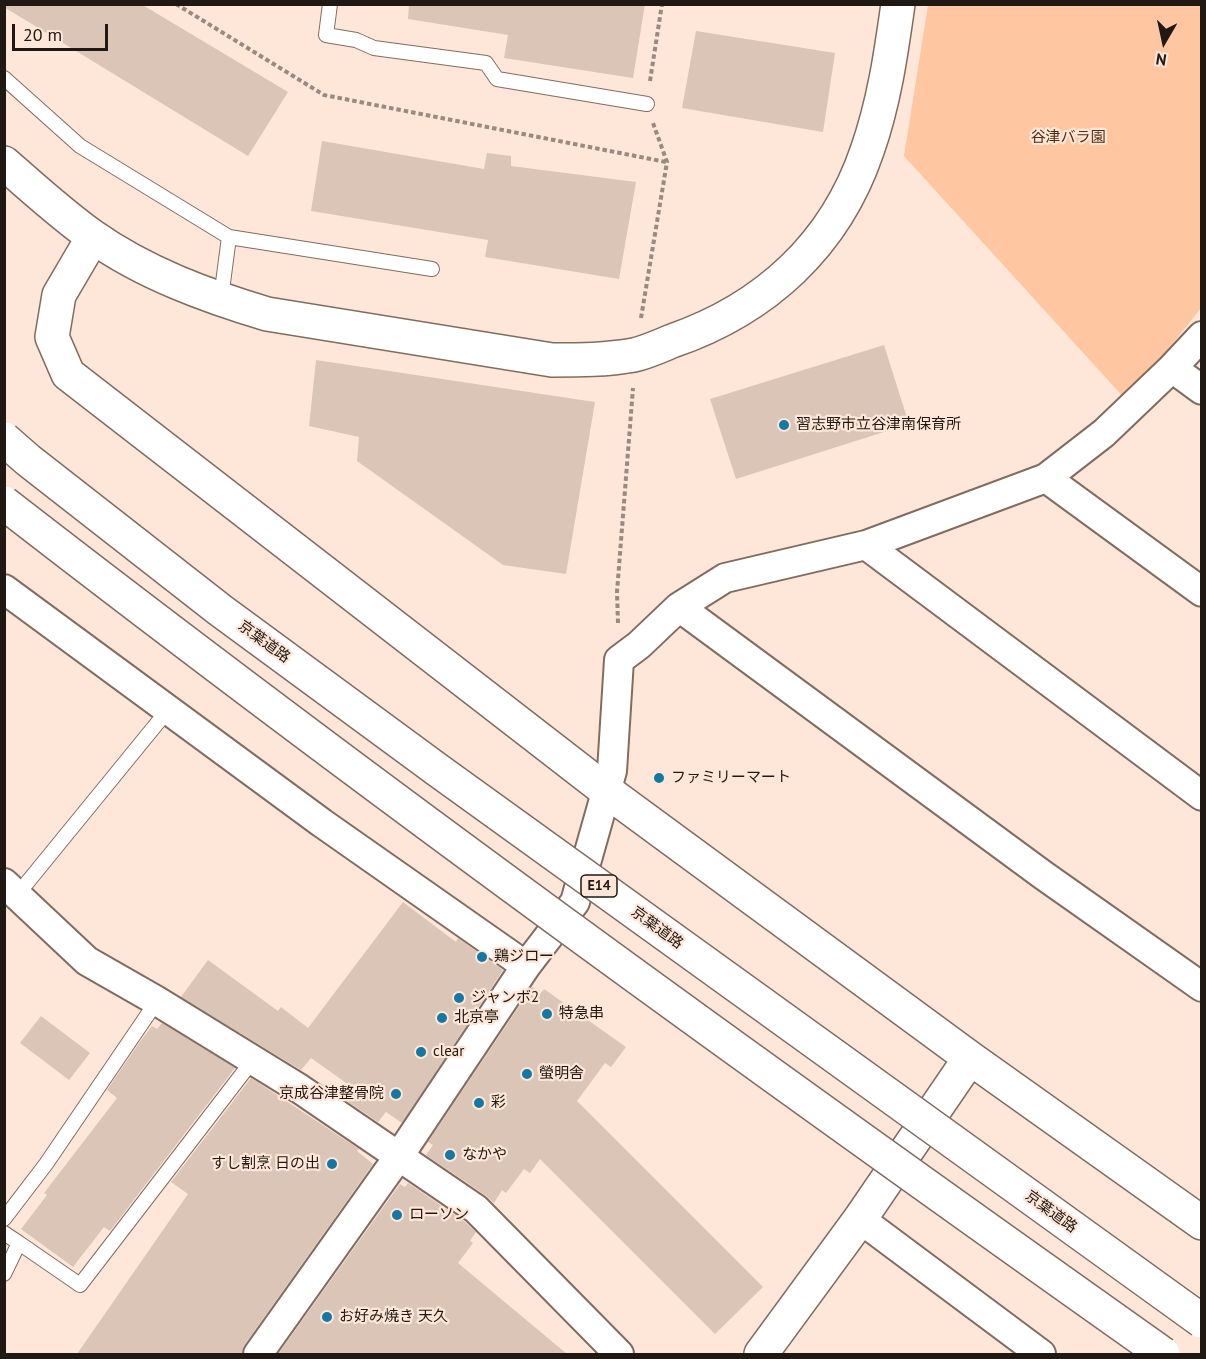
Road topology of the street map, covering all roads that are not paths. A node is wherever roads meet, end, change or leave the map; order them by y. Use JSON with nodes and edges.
{"nodes":[{"id":1,"x":330,"y":4,"type":"edge"},
{"id":2,"x":898,"y":4,"type":"edge"},
{"id":3,"x":4,"y":78,"type":"edge"},
{"id":4,"x":647,"y":104,"type":"road end"},
{"id":5,"x":4,"y":163,"type":"edge"},
{"id":6,"x":93,"y":237,"type":"junction"},
{"id":7,"x":229,"y":237,"type":"junction"},
{"id":8,"x":432,"y":269,"type":"dead end"},
{"id":9,"x":221,"y":300,"type":"junction"},
{"id":10,"x":1202,"y":336,"type":"edge"},
{"id":11,"x":1172,"y":368,"type":"junction"},
{"id":12,"x":1202,"y":390,"type":"edge"},
{"id":13,"x":4,"y":439,"type":"edge"},
{"id":14,"x":1046,"y":478,"type":"junction"},
{"id":15,"x":4,"y":503,"type":"edge"},
{"id":16,"x":866,"y":545,"type":"junction"},
{"id":17,"x":4,"y":589,"type":"edge"},
{"id":18,"x":1202,"y":592,"type":"edge"},
{"id":19,"x":680,"y":608,"type":"junction"},
{"id":20,"x":168,"y":710,"type":"junction"},
{"id":21,"x":608,"y":792,"type":"junction"},
{"id":22,"x":1202,"y":796,"type":"edge"},
{"id":23,"x":11,"y":889,"type":"edge"},
{"id":24,"x":526,"y":966,"type":"junction"},
{"id":25,"x":1202,"y":987,"type":"edge"},
{"id":26,"x":157,"y":1001,"type":"junction"},
{"id":27,"x":970,"y":1058,"type":"junction"},
{"id":28,"x":253,"y":1060,"type":"junction"},
{"id":29,"x":399,"y":1156,"type":"junction"},
{"id":30,"x":4,"y":1219,"type":"edge"},
{"id":31,"x":860,"y":1219,"type":"junction"},
{"id":32,"x":1202,"y":1223,"type":"edge"},
{"id":33,"x":4,"y":1233,"type":"edge"},
{"id":34,"x":19,"y":1243,"type":"junction"},
{"id":35,"x":4,"y":1274,"type":"edge"},
{"id":36,"x":1202,"y":1321,"type":"edge"},
{"id":37,"x":258,"y":1354,"type":"edge"},
{"id":38,"x":619,"y":1354,"type":"edge"},
{"id":39,"x":761,"y":1354,"type":"edge"},
{"id":40,"x":1041,"y":1354,"type":"edge"},
{"id":41,"x":1163,"y":1354,"type":"edge"}],
"edges":[{"from":1,"to":4,"type":"lane"},
{"from":2,"to":9,"type":"main road"},
{"from":3,"to":7,"type":"lane"},
{"from":5,"to":6,"type":"main road"},
{"from":6,"to":9,"type":"main road"},
{"from":6,"to":21,"type":"main road"},
{"from":7,"to":8,"type":"lane"},
{"from":7,"to":9,"type":"lane"},
{"from":10,"to":11,"type":"street"},
{"from":11,"to":12,"type":"street"},
{"from":11,"to":14,"type":"street"},
{"from":13,"to":36,"type":"main road","name":"京葉道路","number":"E14","bridge":true},
{"from":14,"to":16,"type":"street"},
{"from":14,"to":18,"type":"street"},
{"from":15,"to":41,"type":"main road","bridge":true},
{"from":16,"to":19,"type":"street"},
{"from":16,"to":22,"type":"street"},
{"from":17,"to":20,"type":"street"},
{"from":19,"to":21,"type":"street"},
{"from":19,"to":25,"type":"street"},
{"from":20,"to":23,"type":"lane"},
{"from":20,"to":24,"type":"street"},
{"from":21,"to":24,"type":"street"},
{"from":21,"to":27,"type":"main road"},
{"from":23,"to":26,"type":"street"},
{"from":24,"to":29,"type":"street"},
{"from":26,"to":28,"type":"street"},
{"from":26,"to":30,"type":"lane"},
{"from":27,"to":31,"type":"main road"},
{"from":27,"to":32,"type":"main road"},
{"from":28,"to":29,"type":"street"},
{"from":28,"to":34,"type":"lane"},
{"from":29,"to":37,"type":"street"},
{"from":29,"to":38,"type":"street"},
{"from":31,"to":39,"type":"main road"},
{"from":31,"to":40,"type":"street"},
{"from":33,"to":34,"type":"lane"},
{"from":34,"to":35,"type":"lane"}]}
